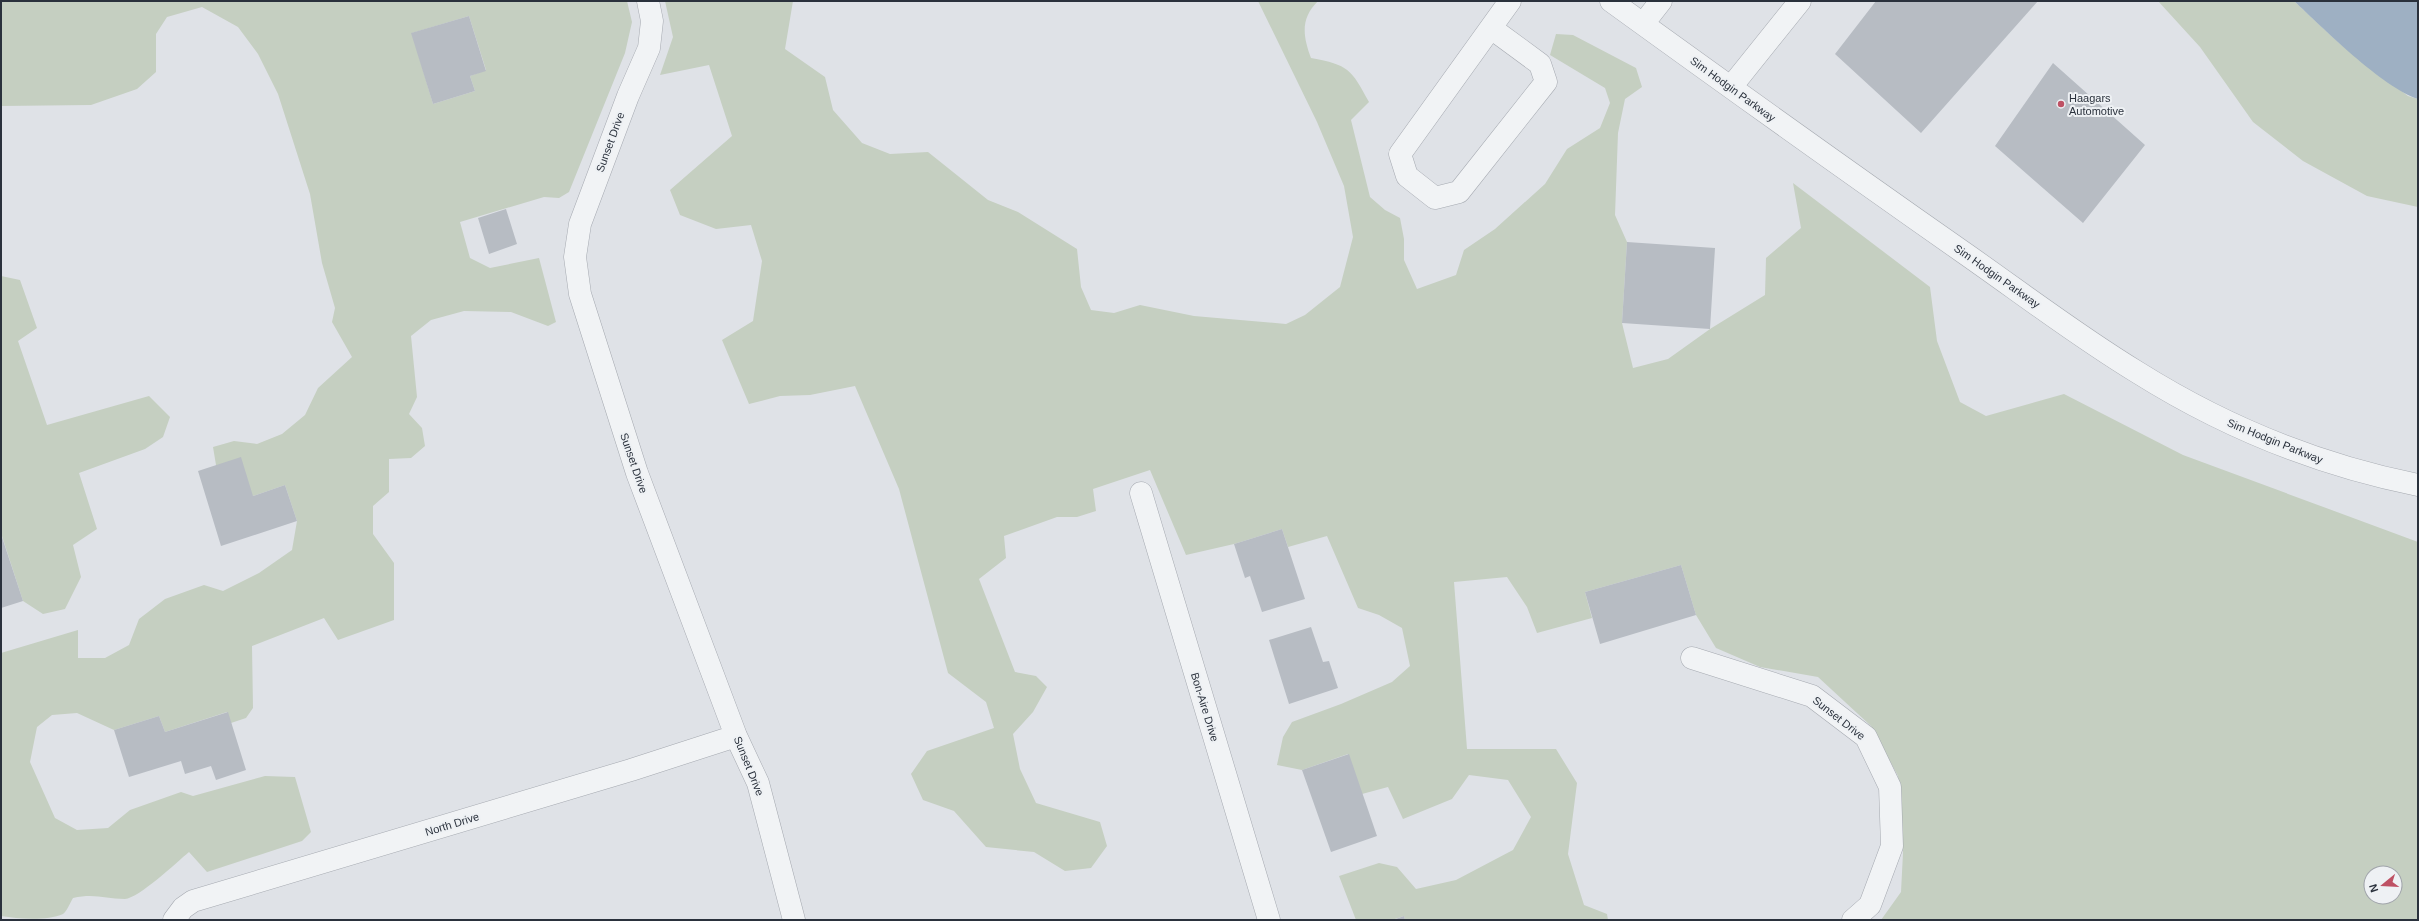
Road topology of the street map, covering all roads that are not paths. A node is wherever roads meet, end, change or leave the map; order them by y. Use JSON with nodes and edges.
{"nodes":[{"id":1,"x":648,"y":1,"type":"edge"},
{"id":2,"x":1510,"y":1,"type":"edge"},
{"id":3,"x":1611,"y":1,"type":"edge"},
{"id":4,"x":1661,"y":1,"type":"edge"},
{"id":5,"x":1800,"y":1,"type":"edge"},
{"id":6,"x":1643,"y":24,"type":"junction"},
{"id":7,"x":1491,"y":28,"type":"junction"},
{"id":8,"x":1731,"y":87,"type":"junction"},
{"id":9,"x":2418,"y":485,"type":"edge"},
{"id":10,"x":1141,"y":493,"type":"dead end"},
{"id":11,"x":1692,"y":658,"type":"dead end"},
{"id":12,"x":736,"y":736,"type":"junction"},
{"id":13,"x":174,"y":920,"type":"edge"},
{"id":14,"x":794,"y":920,"type":"edge"},
{"id":15,"x":1268,"y":920,"type":"edge"},
{"id":16,"x":1853,"y":920,"type":"edge"}],
"edges":[{"from":1,"to":12,"type":"street","name":"Sunset Drive"},
{"from":2,"to":7,"type":"street"},
{"from":3,"to":6,"type":"street","name":"Sim Hodgin Parkway"},
{"from":4,"to":6,"type":"street"},
{"from":5,"to":8,"type":"street"},
{"from":6,"to":8,"type":"street","name":"Sim Hodgin Parkway"},
{"from":7,"to":7,"type":"street"},
{"from":8,"to":9,"type":"street","name":"Sim Hodgin Parkway"},
{"from":10,"to":15,"type":"street","name":"Bon-Aire Drive"},
{"from":11,"to":16,"type":"street","name":"Sunset Drive"},
{"from":12,"to":13,"type":"street","name":"North Drive"},
{"from":12,"to":14,"type":"street","name":"Sunset Drive"}]}
